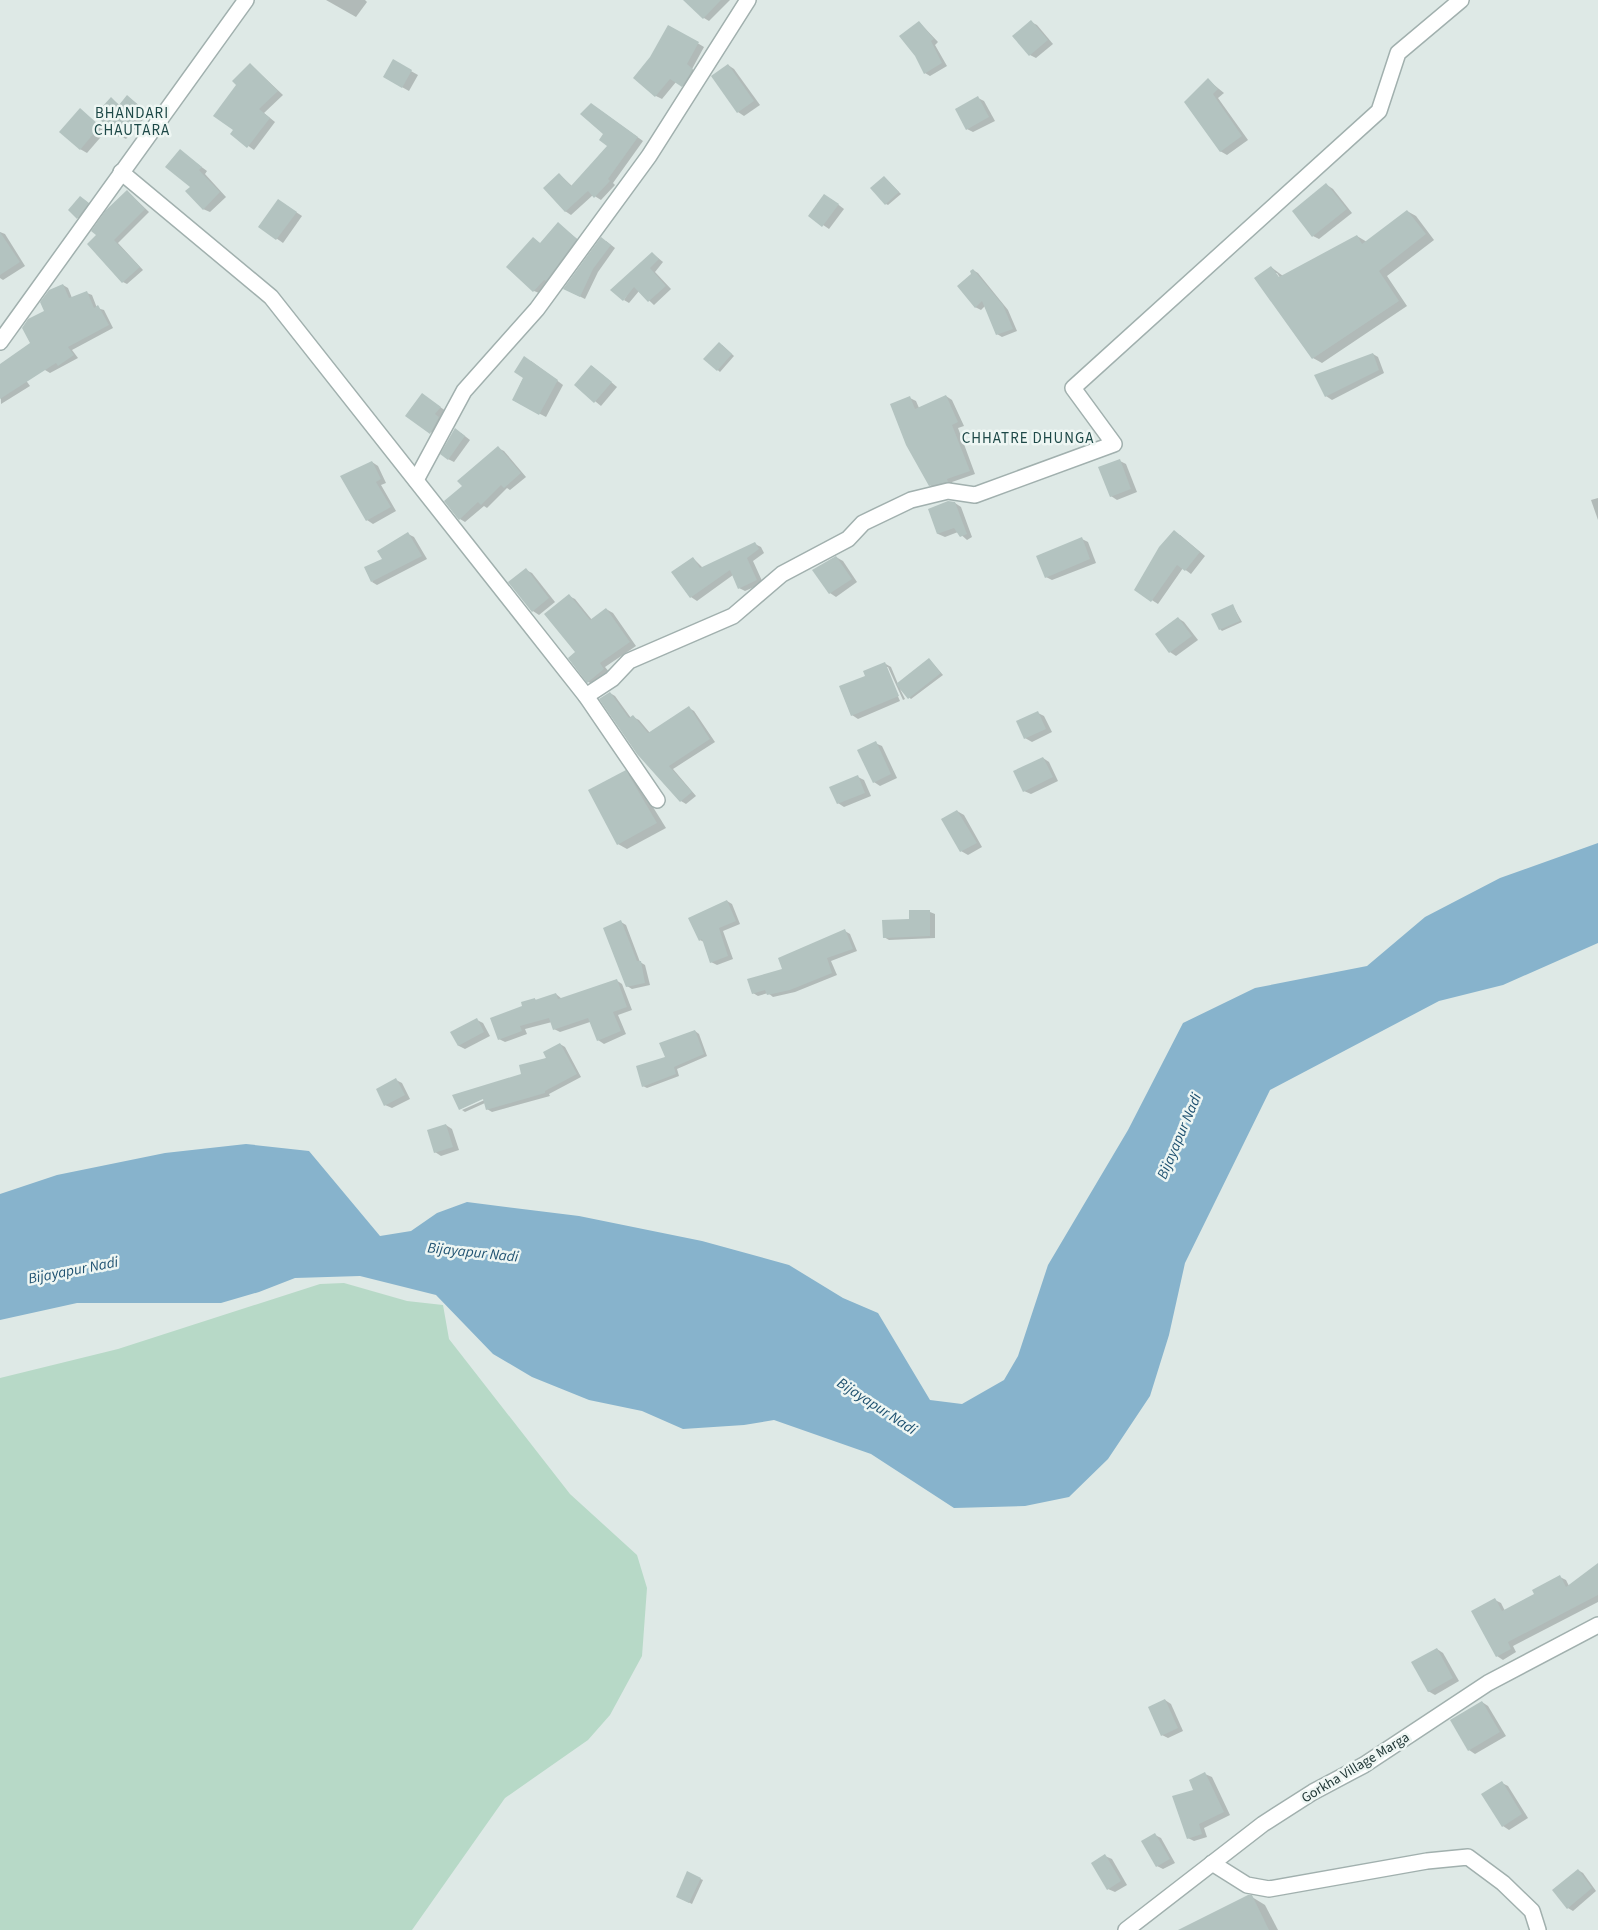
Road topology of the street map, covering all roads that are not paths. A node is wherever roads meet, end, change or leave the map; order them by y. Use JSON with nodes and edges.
{"nodes":[{"id":1,"x":246,"y":0,"type":"edge"},
{"id":2,"x":748,"y":0,"type":"edge"},
{"id":3,"x":1460,"y":0,"type":"edge"},
{"id":4,"x":121,"y":172,"type":"junction"},
{"id":5,"x":0,"y":342,"type":"edge"},
{"id":6,"x":416,"y":480,"type":"junction"},
{"id":7,"x":586,"y":696,"type":"junction"},
{"id":8,"x":657,"y":800,"type":"dead end"},
{"id":9,"x":1598,"y":1625,"type":"edge"},
{"id":10,"x":1212,"y":1863,"type":"junction"},
{"id":11,"x":1126,"y":1930,"type":"edge"},
{"id":12,"x":1538,"y":1930,"type":"edge"}],
"edges":[{"from":1,"to":4,"type":"street"},
{"from":2,"to":6,"type":"street"},
{"from":3,"to":7,"type":"street"},
{"from":4,"to":5,"type":"street"},
{"from":4,"to":6,"type":"street"},
{"from":6,"to":7,"type":"street"},
{"from":7,"to":8,"type":"street"},
{"from":9,"to":10,"type":"street","name":"Gorkha Village Marga"},
{"from":10,"to":11,"type":"street","name":"Gorkha Village Marga"},
{"from":10,"to":12,"type":"street"}]}
